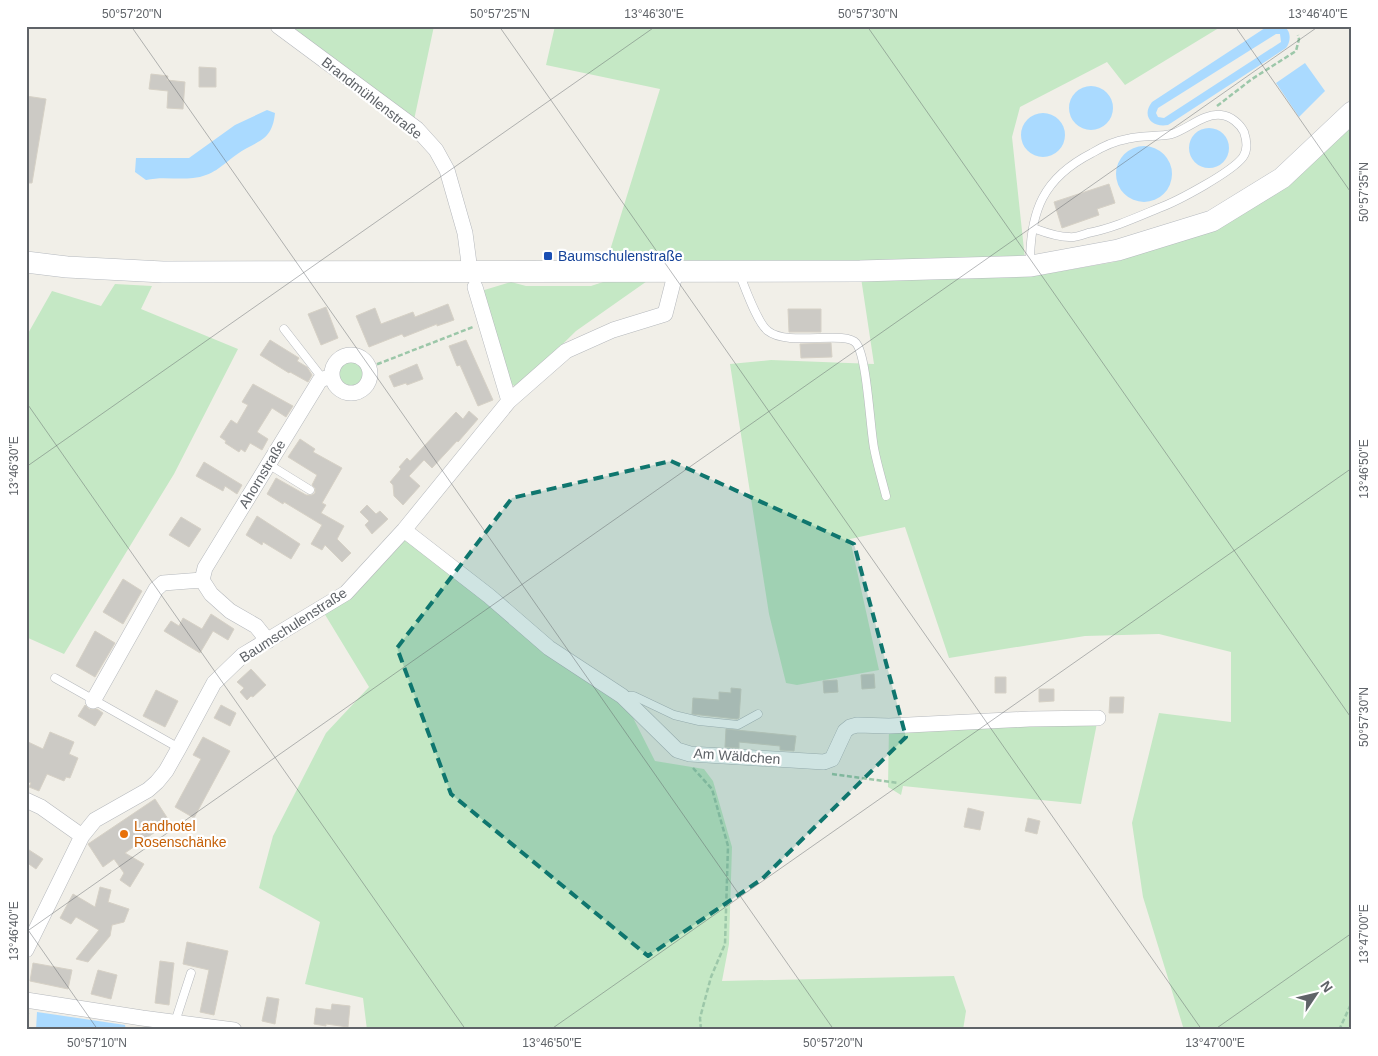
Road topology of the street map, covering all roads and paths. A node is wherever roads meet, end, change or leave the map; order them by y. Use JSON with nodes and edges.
{"nodes":[{"id":1,"x":278,"y":26,"type":"edge"},
{"id":2,"x":1298,"y":35,"type":"dead end"},
{"id":3,"x":1352,"y":112,"type":"edge"},
{"id":4,"x":1206,"y":117,"type":"junction"},
{"id":5,"x":1033,"y":228,"type":"junction"},
{"id":6,"x":26,"y":262,"type":"edge"},
{"id":7,"x":1030,"y":266,"type":"junction"},
{"id":8,"x":676,"y":271,"type":"junction"},
{"id":9,"x":738,"y":271,"type":"junction"},
{"id":10,"x":473,"y":279,"type":"junction"},
{"id":11,"x":486,"y":322,"type":"junction"},
{"id":12,"x":284,"y":329,"type":"dead end"},
{"id":13,"x":370,"y":367,"type":"junction"},
{"id":14,"x":328,"y":377,"type":"junction"},
{"id":15,"x":509,"y":402,"type":"junction"},
{"id":16,"x":268,"y":464,"type":"junction"},
{"id":17,"x":310,"y":490,"type":"dead end"},
{"id":18,"x":886,"y":496,"type":"dead end"},
{"id":19,"x":404,"y":530,"type":"junction"},
{"id":20,"x":202,"y":580,"type":"junction"},
{"id":21,"x":268,"y":641,"type":"junction"},
{"id":22,"x":55,"y":678,"type":"dead end"},
{"id":23,"x":622,"y":696,"type":"junction"},
{"id":24,"x":93,"y":701,"type":"junction"},
{"id":25,"x":758,"y":714,"type":"dead end"},
{"id":26,"x":1098,"y":718,"type":"dead end"},
{"id":27,"x":179,"y":748,"type":"junction"},
{"id":28,"x":693,"y":768,"type":"dead end"},
{"id":29,"x":827,"y":774,"type":"dead end"},
{"id":30,"x":898,"y":783,"type":"dead end"},
{"id":31,"x":26,"y":800,"type":"edge"},
{"id":32,"x":82,"y":836,"type":"junction"},
{"id":33,"x":26,"y":950,"type":"edge"},
{"id":34,"x":191,"y":973,"type":"dead end"},
{"id":35,"x":26,"y":1000,"type":"edge"},
{"id":36,"x":1352,"y":1002,"type":"edge"},
{"id":37,"x":175,"y":1022,"type":"junction"},
{"id":38,"x":234,"y":1030,"type":"edge"},
{"id":39,"x":700,"y":1030,"type":"edge"},
{"id":40,"x":1339,"y":1030,"type":"edge"}],
"edges":[{"from":1,"to":10,"type":"street","name":"Brandmühlenstraße"},
{"from":2,"to":4,"type":"path"},
{"from":3,"to":7,"type":"main road"},
{"from":4,"to":5,"type":"lane"},
{"from":4,"to":5,"type":"lane"},
{"from":5,"to":7,"type":"lane"},
{"from":6,"to":10,"type":"main road"},
{"from":7,"to":9,"type":"main road"},
{"from":8,"to":9,"type":"main road"},
{"from":8,"to":10,"type":"main road"},
{"from":8,"to":15,"type":"street","name":"Baumschulenstraße"},
{"from":9,"to":18,"type":"lane"},
{"from":10,"to":11,"type":"street"},
{"from":11,"to":13,"type":"path"},
{"from":11,"to":15,"type":"street"},
{"from":12,"to":14,"type":"lane"},
{"from":13,"to":14,"type":"street","name":"Ahornstraße"},
{"from":13,"to":14,"type":"street"},
{"from":14,"to":16,"type":"street","name":"Ahornstraße"},
{"from":15,"to":19,"type":"street","name":"Baumschulenstraße"},
{"from":16,"to":17,"type":"lane"},
{"from":16,"to":20,"type":"street","name":"Ahornstraße"},
{"from":19,"to":21,"type":"street","name":"Baumschulenstraße"},
{"from":19,"to":23,"type":"street","name":"Am Wäldchen"},
{"from":20,"to":21,"type":"street"},
{"from":20,"to":24,"type":"street"},
{"from":21,"to":27,"type":"street","name":"Baumschulenstraße"},
{"from":22,"to":24,"type":"lane"},
{"from":23,"to":25,"type":"lane"},
{"from":23,"to":26,"type":"street","name":"Am Wäldchen"},
{"from":24,"to":27,"type":"lane"},
{"from":27,"to":32,"type":"street","name":"Baumschulenstraße"},
{"from":28,"to":39,"type":"path"},
{"from":29,"to":30,"type":"path"},
{"from":31,"to":32,"type":"street"},
{"from":32,"to":33,"type":"street","name":"Baumschulenstraße"},
{"from":34,"to":37,"type":"lane"},
{"from":35,"to":37,"type":"street"},
{"from":36,"to":40,"type":"path"},
{"from":37,"to":38,"type":"street"}]}
